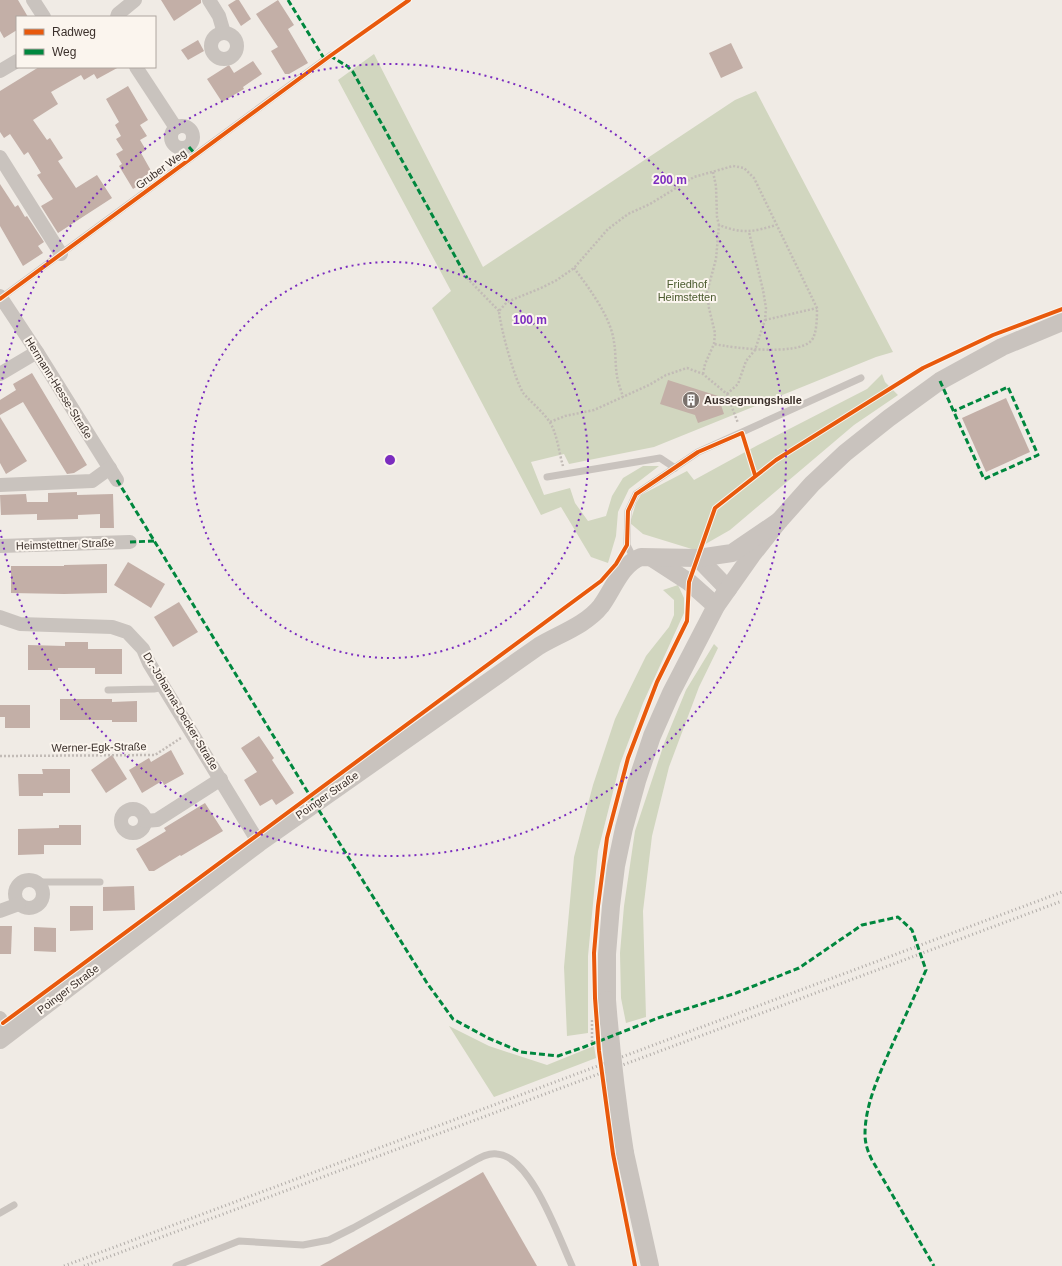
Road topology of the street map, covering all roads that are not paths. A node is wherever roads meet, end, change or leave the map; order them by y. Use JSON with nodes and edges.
{"nodes":[{"id":1,"x":34,"y":0,"type":"edge"},
{"id":2,"x":135,"y":0,"type":"edge"},
{"id":3,"x":209,"y":0,"type":"edge"},
{"id":4,"x":43,"y":16,"type":"edge"},
{"id":5,"x":117,"y":16,"type":"edge"},
{"id":6,"x":224,"y":33,"type":"dead end"},
{"id":7,"x":332,"y":55,"type":"dead end"},
{"id":8,"x":16,"y":62,"type":"edge"},
{"id":9,"x":137,"y":68,"type":"edge"},
{"id":10,"x":0,"y":71,"type":"edge"},
{"id":11,"x":176,"y":128,"type":"dead end"},
{"id":12,"x":0,"y":157,"type":"edge"},
{"id":13,"x":61,"y":254,"type":"junction"},
{"id":14,"x":1,"y":297,"type":"edge"},
{"id":15,"x":1062,"y":322,"type":"edge"},
{"id":16,"x":37,"y":352,"type":"junction"},
{"id":17,"x":0,"y":374,"type":"edge"},
{"id":18,"x":861,"y":378,"type":"dead end"},
{"id":19,"x":675,"y":468,"type":"junction"},
{"id":20,"x":547,"y":477,"type":"dead end"},
{"id":21,"x":0,"y":485,"type":"edge"},
{"id":22,"x":779,"y":521,"type":"junction"},
{"id":23,"x":130,"y":542,"type":"dead end"},
{"id":24,"x":0,"y":546,"type":"edge"},
{"id":25,"x":652,"y":558,"type":"junction"},
{"id":26,"x":698,"y":558,"type":"junction"},
{"id":27,"x":634,"y":560,"type":"junction"},
{"id":28,"x":728,"y":589,"type":"junction"},
{"id":29,"x":716,"y":606,"type":"junction"},
{"id":30,"x":0,"y":617,"type":"edge"},
{"id":31,"x":164,"y":687,"type":"junction"},
{"id":32,"x":108,"y":690,"type":"dead end"},
{"id":33,"x":222,"y":780,"type":"junction"},
{"id":34,"x":145,"y":821,"type":"dead end"},
{"id":35,"x":259,"y":843,"type":"junction"},
{"id":36,"x":36,"y":882,"type":"junction"},
{"id":37,"x":100,"y":882,"type":"dead end"},
{"id":38,"x":19,"y":904,"type":"junction"},
{"id":39,"x":0,"y":912,"type":"edge"},
{"id":40,"x":0,"y":1018,"type":"edge"},
{"id":41,"x":5,"y":1037,"type":"edge"},
{"id":42,"x":14,"y":1205,"type":"dead end"},
{"id":43,"x":0,"y":1213,"type":"edge"},
{"id":44,"x":180,"y":1265,"type":"edge"},
{"id":45,"x":572,"y":1266,"type":"edge"},
{"id":46,"x":650,"y":1266,"type":"edge"}],
"edges":[{"from":1,"to":4,"type":"street"},
{"from":2,"to":5,"type":"street"},
{"from":3,"to":6,"type":"street"},
{"from":7,"to":13,"type":"lane","name":"Gruber Weg"},
{"from":8,"to":10,"type":"street"},
{"from":9,"to":11,"type":"street"},
{"from":12,"to":13,"type":"street"},
{"from":13,"to":14,"type":"lane","name":"Gruber Weg"},
{"from":14,"to":16,"type":"street","name":"Hermann-Hesse-Straße"},
{"from":15,"to":22,"type":"street"},
{"from":16,"to":17,"type":"street"},
{"from":16,"to":21,"type":"street","name":"Hermann-Hesse-Straße"},
{"from":18,"to":19,"type":"lane"},
{"from":19,"to":20,"type":"lane"},
{"from":19,"to":27,"type":"lane"},
{"from":22,"to":26,"type":"street"},
{"from":22,"to":28,"type":"street"},
{"from":23,"to":24,"type":"street","name":"Heimstettner Straße"},
{"from":25,"to":26,"type":"street"},
{"from":25,"to":27,"type":"street"},
{"from":25,"to":29,"type":"street"},
{"from":26,"to":28,"type":"street"},
{"from":27,"to":35,"type":"street","name":"Poinger Straße"},
{"from":28,"to":29,"type":"street"},
{"from":29,"to":46,"type":"street","bridge":true},
{"from":30,"to":31,"type":"street","name":"Dr.-Johanna-Decker-Straße"},
{"from":31,"to":32,"type":"lane"},
{"from":31,"to":33,"type":"street","name":"Dr.-Johanna-Decker-Straße"},
{"from":33,"to":34,"type":"street"},
{"from":33,"to":35,"type":"street","name":"Dr.-Johanna-Decker-Straße"},
{"from":35,"to":41,"type":"street","name":"Poinger Straße"},
{"from":36,"to":37,"type":"lane"},
{"from":36,"to":38,"type":"street"},
{"from":36,"to":38,"type":"street"},
{"from":38,"to":39,"type":"street"},
{"from":40,"to":41,"type":"street"},
{"from":42,"to":43,"type":"lane"},
{"from":44,"to":45,"type":"lane"}]}
